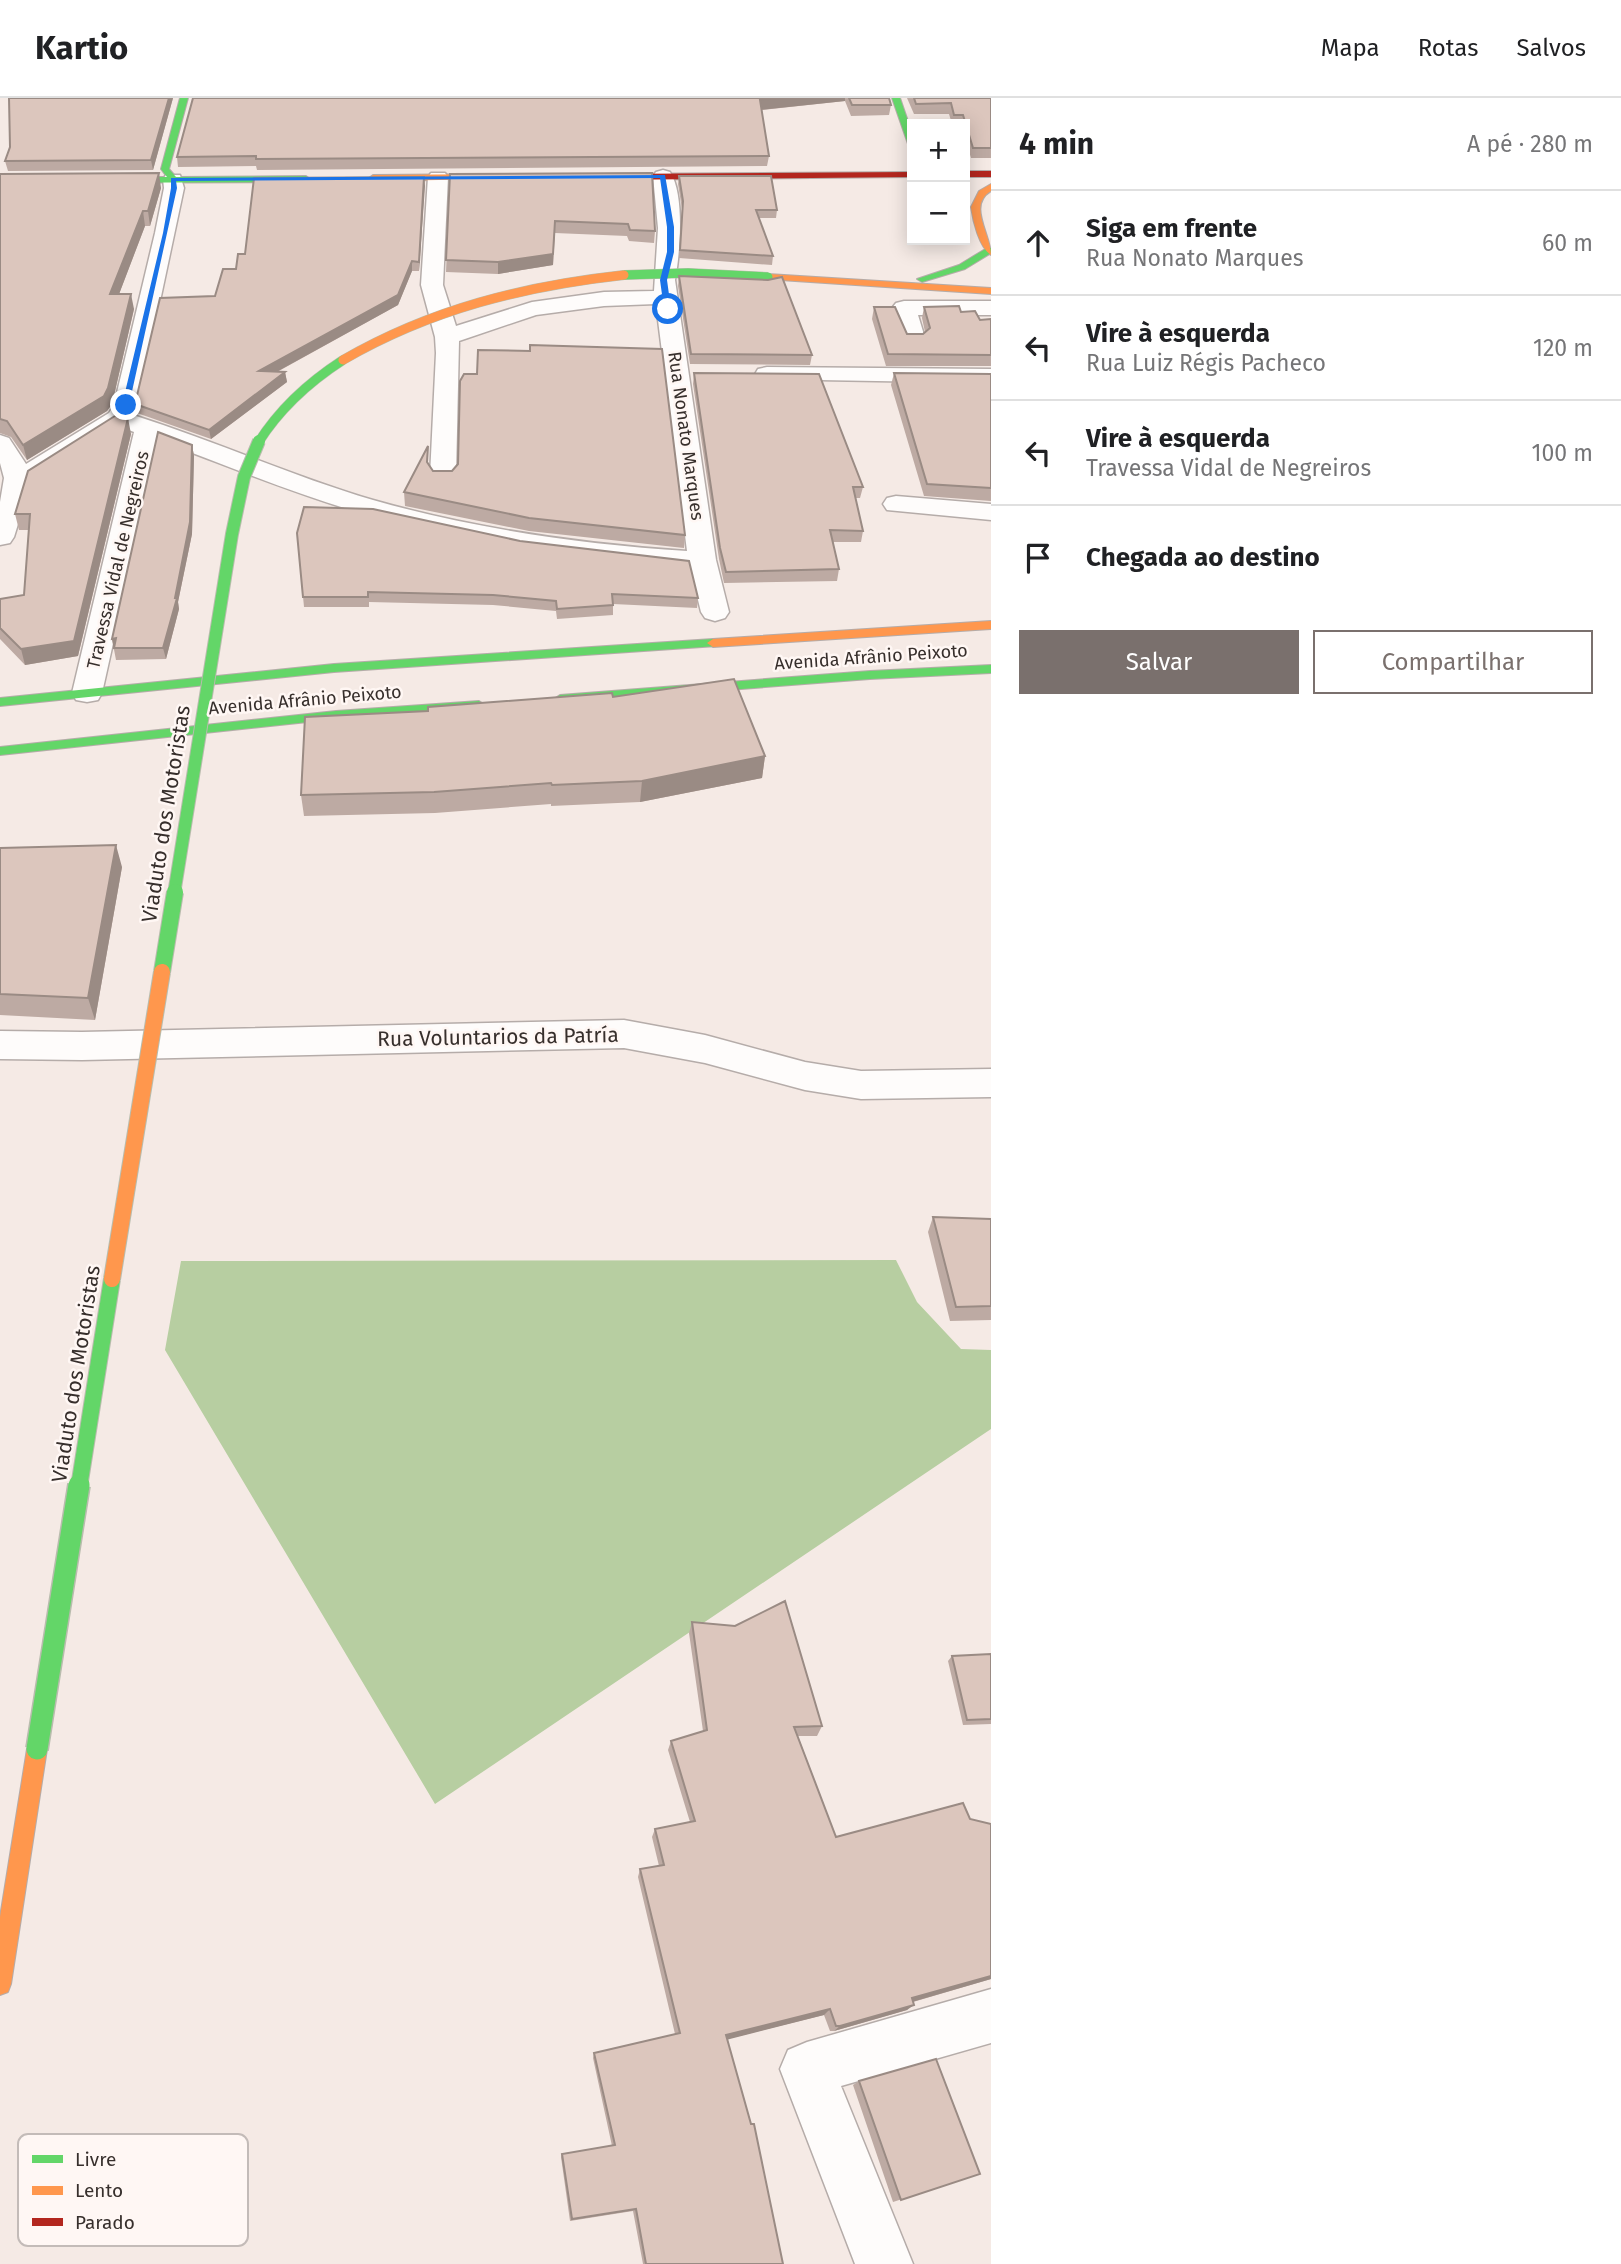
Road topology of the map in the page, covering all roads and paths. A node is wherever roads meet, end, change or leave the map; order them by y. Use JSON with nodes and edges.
{"nodes":[{"id":1,"x":184,"y":98,"type":"edge"},
{"id":2,"x":896,"y":98,"type":"edge"},
{"id":3,"x":907,"y":130,"type":"edge"},
{"id":4,"x":907,"y":174,"type":"edge"},
{"id":5,"x":970,"y":174,"type":"edge"},
{"id":6,"x":991,"y":174,"type":"edge"},
{"id":7,"x":882,"y":176,"type":"junction"},
{"id":8,"x":438,"y":177,"type":"junction"},
{"id":9,"x":517,"y":177,"type":"edge"},
{"id":10,"x":583,"y":177,"type":"edge"},
{"id":11,"x":663,"y":177,"type":"junction"},
{"id":12,"x":360,"y":178,"type":"edge"},
{"id":13,"x":173,"y":179,"type":"junction"},
{"id":14,"x":321,"y":179,"type":"edge"},
{"id":15,"x":0,"y":180,"type":"edge"},
{"id":16,"x":908,"y":182,"type":"edge"},
{"id":17,"x":991,"y":187,"type":"edge"},
{"id":18,"x":970,"y":209,"type":"edge"},
{"id":19,"x":990,"y":251,"type":"edge"},
{"id":20,"x":873,"y":284,"type":"junction"},
{"id":21,"x":951,"y":288,"type":"junction"},
{"id":22,"x":991,"y":291,"type":"edge"},
{"id":23,"x":666,"y":297,"type":"junction"},
{"id":24,"x":991,"y":298,"type":"edge"},
{"id":25,"x":991,"y":308,"type":"edge"},
{"id":26,"x":447,"y":337,"type":"junction"},
{"id":27,"x":913,"y":338,"type":"edge"},
{"id":28,"x":677,"y":374,"type":"junction"},
{"id":29,"x":705,"y":374,"type":"edge"},
{"id":30,"x":746,"y":374,"type":"edge"},
{"id":31,"x":991,"y":376,"type":"edge"},
{"id":32,"x":118,"y":418,"type":"junction"},
{"id":33,"x":148,"y":427,"type":"junction"},
{"id":34,"x":0,"y":443,"type":"edge"},
{"id":35,"x":443,"y":477,"type":"edge"},
{"id":36,"x":20,"y":480,"type":"junction"},
{"id":37,"x":896,"y":504,"type":"dead end"},
{"id":38,"x":991,"y":512,"type":"edge"},
{"id":39,"x":0,"y":537,"type":"edge"},
{"id":40,"x":702,"y":560,"type":"junction"},
{"id":41,"x":715,"y":611,"type":"dead end"},
{"id":42,"x":991,"y":625,"type":"edge"},
{"id":43,"x":991,"y":669,"type":"edge"},
{"id":44,"x":87,"y":693,"type":"junction"},
{"id":45,"x":544,"y":700,"type":"edge"},
{"id":46,"x":0,"y":702,"type":"edge"},
{"id":47,"x":489,"y":704,"type":"edge"},
{"id":48,"x":0,"y":751,"type":"edge"},
{"id":49,"x":0,"y":1045,"type":"edge"},
{"id":50,"x":991,"y":1083,"type":"edge"},
{"id":51,"x":0,"y":1984,"type":"edge"},
{"id":52,"x":991,"y":2016,"type":"edge"},
{"id":53,"x":884,"y":2264,"type":"edge"}],
"edges":[{"from":1,"to":13,"type":"main road"},
{"from":2,"to":3,"type":"main road"},
{"from":4,"to":7,"type":"main road"},
{"from":5,"to":6,"type":"main road"},
{"from":7,"to":11,"type":"main road"},
{"from":7,"to":16,"type":"main road"},
{"from":8,"to":9,"type":"main road"},
{"from":8,"to":12,"type":"main road"},
{"from":8,"to":26,"type":"street"},
{"from":10,"to":11,"type":"main road"},
{"from":11,"to":23,"type":"street","name":"Rua Nonato Marques"},
{"from":13,"to":14,"type":"main road"},
{"from":13,"to":15,"type":"main road"},
{"from":13,"to":32,"type":"street"},
{"from":17,"to":18,"type":"main road"},
{"from":18,"to":19,"type":"main road"},
{"from":19,"to":20,"type":"main road"},
{"from":20,"to":21,"type":"main road"},
{"from":20,"to":51,"type":"main road","name":"Viaduto dos Motoristas","bridge":true},
{"from":21,"to":22,"type":"main road"},
{"from":21,"to":24,"type":"main road"},
{"from":23,"to":26,"type":"street"},
{"from":23,"to":28,"type":"street","name":"Rua Nonato Marques"},
{"from":25,"to":27,"type":"street"},
{"from":26,"to":35,"type":"street"},
{"from":28,"to":29,"type":"street"},
{"from":28,"to":40,"type":"street","name":"Rua Nonato Marques"},
{"from":30,"to":31,"type":"street"},
{"from":32,"to":33,"type":"street"},
{"from":32,"to":36,"type":"street"},
{"from":33,"to":40,"type":"street"},
{"from":33,"to":44,"type":"street","name":"Travessa Vidal de Negreiros"},
{"from":34,"to":36,"type":"street"},
{"from":36,"to":39,"type":"street"},
{"from":37,"to":38,"type":"street"},
{"from":40,"to":41,"type":"street","name":"Rua Nonato Marques"},
{"from":42,"to":44,"type":"main road","name":"Avenida Afrânio Peixoto"},
{"from":43,"to":45,"type":"main road","name":"Avenida Afrânio Peixoto"},
{"from":44,"to":46,"type":"main road","name":"Avenida Afrânio Peixoto"},
{"from":47,"to":48,"type":"main road","name":"Avenida Afrânio Peixoto"},
{"from":49,"to":50,"type":"street","name":"Rua Voluntarios da Patría"},
{"from":52,"to":53,"type":"street"}]}
